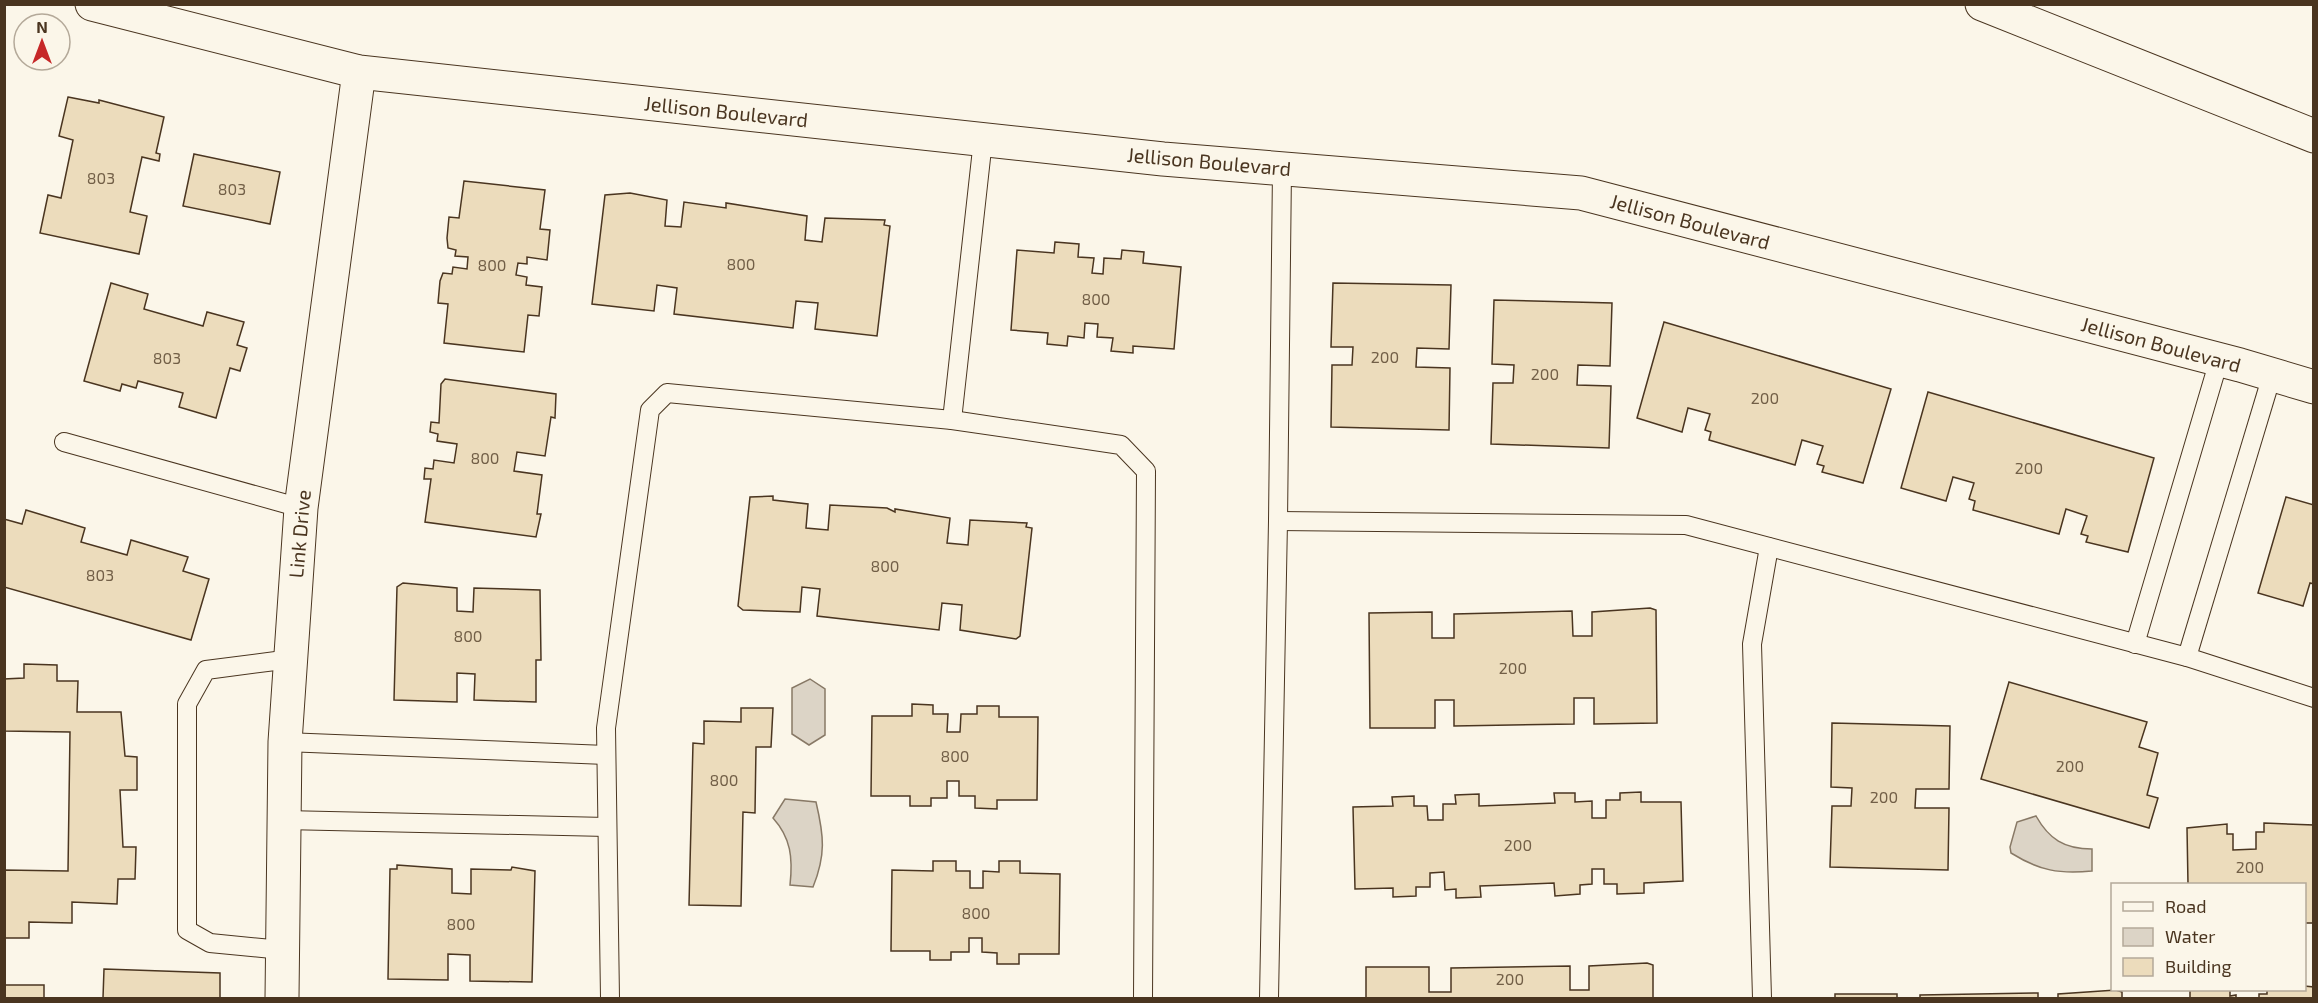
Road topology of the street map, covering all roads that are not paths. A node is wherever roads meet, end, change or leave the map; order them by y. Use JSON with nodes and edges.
{"nodes":[{"id":1,"x":92,"y":4,"type":"edge"},
{"id":2,"x":1982,"y":4,"type":"edge"},
{"id":3,"x":359,"y":72,"type":"junction"},
{"id":4,"x":2313,"y":136,"type":"edge"},
{"id":5,"x":983,"y":140,"type":"junction"},
{"id":6,"x":1282,"y":169,"type":"junction"},
{"id":7,"x":2219,"y":360,"type":"junction"},
{"id":8,"x":2272,"y":375,"type":"junction"},
{"id":9,"x":2313,"y":387,"type":"edge"},
{"id":10,"x":952,"y":420,"type":"junction"},
{"id":11,"x":64,"y":442,"type":"dead end"},
{"id":12,"x":301,"y":508,"type":"junction"},
{"id":13,"x":1278,"y":521,"type":"junction"},
{"id":14,"x":1769,"y":548,"type":"junction"},
{"id":15,"x":2135,"y":644,"type":"junction"},
{"id":16,"x":2187,"y":657,"type":"junction"},
{"id":17,"x":291,"y":659,"type":"junction"},
{"id":18,"x":2313,"y":698,"type":"edge"},
{"id":19,"x":285,"y":741,"type":"junction"},
{"id":20,"x":606,"y":755,"type":"junction"},
{"id":21,"x":284,"y":820,"type":"junction"},
{"id":22,"x":607,"y":827,"type":"junction"},
{"id":23,"x":282,"y":950,"type":"junction"},
{"id":24,"x":282,"y":999,"type":"edge"},
{"id":25,"x":610,"y":999,"type":"edge"},
{"id":26,"x":1143,"y":999,"type":"edge"},
{"id":27,"x":1269,"y":999,"type":"edge"},
{"id":28,"x":1762,"y":999,"type":"edge"}],
"edges":[{"from":1,"to":3,"type":"main road","name":"Jellison Boulevard"},
{"from":2,"to":4,"type":"main road"},
{"from":3,"to":5,"type":"main road","name":"Jellison Boulevard"},
{"from":3,"to":12,"type":"main road","name":"Link Drive"},
{"from":5,"to":6,"type":"main road","name":"Jellison Boulevard"},
{"from":5,"to":10,"type":"lane"},
{"from":6,"to":7,"type":"main road","name":"Jellison Boulevard"},
{"from":6,"to":13,"type":"lane"},
{"from":7,"to":8,"type":"main road","name":"Jellison Boulevard"},
{"from":7,"to":15,"type":"lane"},
{"from":8,"to":9,"type":"main road","name":"Jellison Boulevard"},
{"from":8,"to":16,"type":"lane"},
{"from":10,"to":20,"type":"lane"},
{"from":10,"to":26,"type":"lane"},
{"from":11,"to":12,"type":"lane"},
{"from":12,"to":17,"type":"main road","name":"Link Drive"},
{"from":13,"to":14,"type":"lane"},
{"from":13,"to":27,"type":"lane"},
{"from":14,"to":15,"type":"lane"},
{"from":14,"to":28,"type":"lane"},
{"from":15,"to":16,"type":"lane"},
{"from":16,"to":18,"type":"lane"},
{"from":17,"to":19,"type":"main road","name":"Link Drive"},
{"from":17,"to":23,"type":"lane"},
{"from":19,"to":20,"type":"lane"},
{"from":19,"to":21,"type":"main road","name":"Link Drive"},
{"from":20,"to":22,"type":"lane"},
{"from":21,"to":22,"type":"lane"},
{"from":21,"to":23,"type":"main road","name":"Link Drive"},
{"from":22,"to":25,"type":"lane"},
{"from":23,"to":24,"type":"main road","name":"Link Drive"}]}
